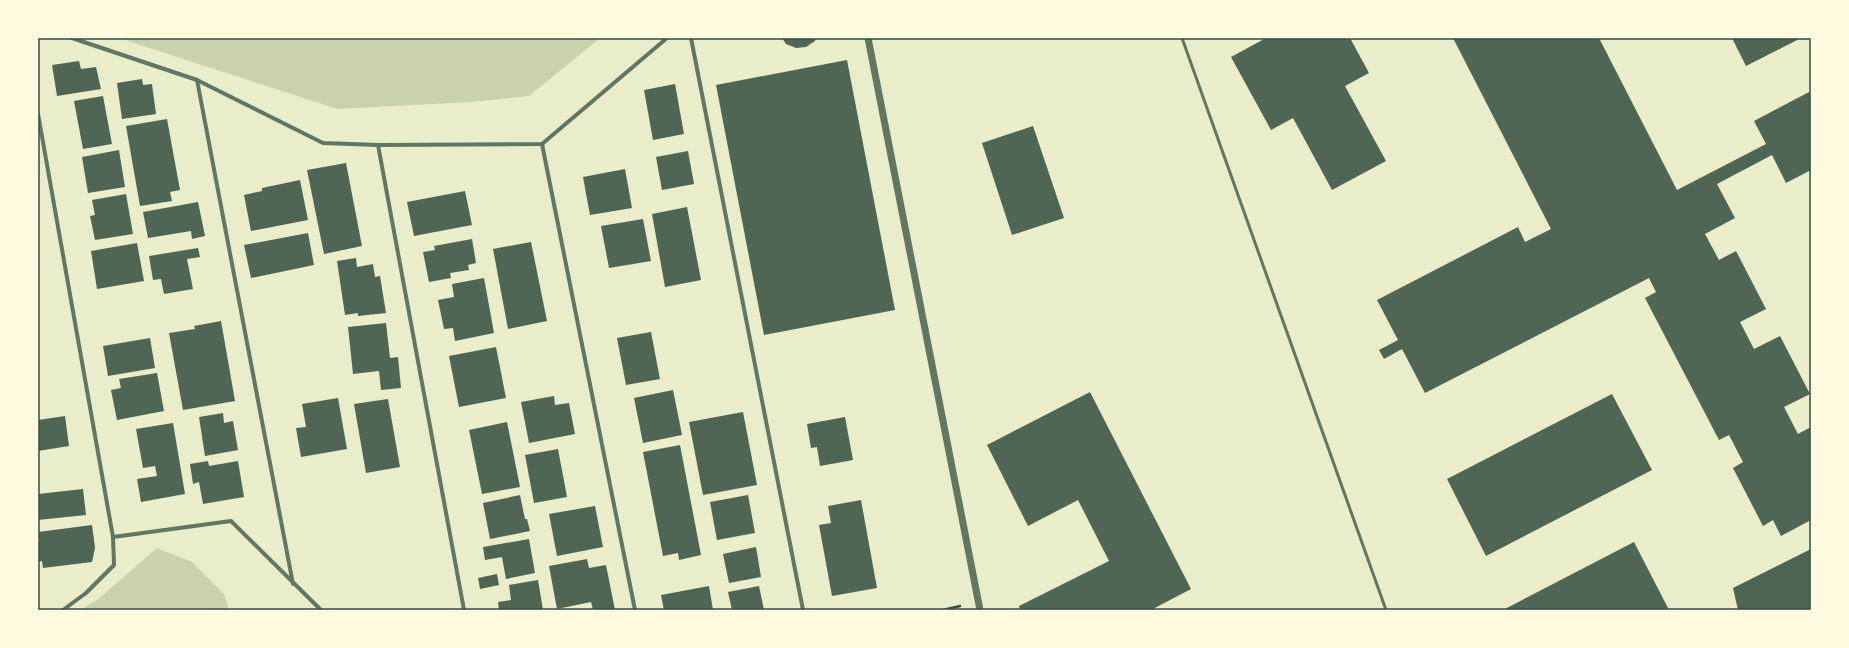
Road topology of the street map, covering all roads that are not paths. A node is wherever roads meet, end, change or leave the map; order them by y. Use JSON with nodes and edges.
{"nodes":[{"id":1,"x":72,"y":38,"type":"edge"},
{"id":2,"x":667,"y":38,"type":"edge"},
{"id":3,"x":691,"y":38,"type":"edge"},
{"id":4,"x":868,"y":38,"type":"edge"},
{"id":5,"x":1182,"y":38,"type":"edge"},
{"id":6,"x":197,"y":80,"type":"junction"},
{"id":7,"x":38,"y":114,"type":"edge"},
{"id":8,"x":542,"y":144,"type":"junction"},
{"id":9,"x":378,"y":145,"type":"junction"},
{"id":10,"x":113,"y":537,"type":"junction"},
{"id":11,"x":293,"y":584,"type":"junction"},
{"id":12,"x":63,"y":610,"type":"edge"},
{"id":13,"x":321,"y":610,"type":"edge"},
{"id":14,"x":464,"y":610,"type":"edge"},
{"id":15,"x":635,"y":610,"type":"edge"},
{"id":16,"x":803,"y":610,"type":"edge"},
{"id":17,"x":980,"y":610,"type":"edge"},
{"id":18,"x":1386,"y":610,"type":"edge"}],
"edges":[{"from":1,"to":6,"type":"street"},
{"from":2,"to":8,"type":"street"},
{"from":3,"to":16,"type":"street"},
{"from":4,"to":17,"type":"street"},
{"from":5,"to":18,"type":"lane"},
{"from":6,"to":9,"type":"street"},
{"from":6,"to":11,"type":"street"},
{"from":7,"to":10,"type":"street"},
{"from":8,"to":9,"type":"street"},
{"from":8,"to":15,"type":"street"},
{"from":9,"to":14,"type":"street"},
{"from":10,"to":11,"type":"street"},
{"from":10,"to":12,"type":"street"},
{"from":11,"to":13,"type":"street"}]}
